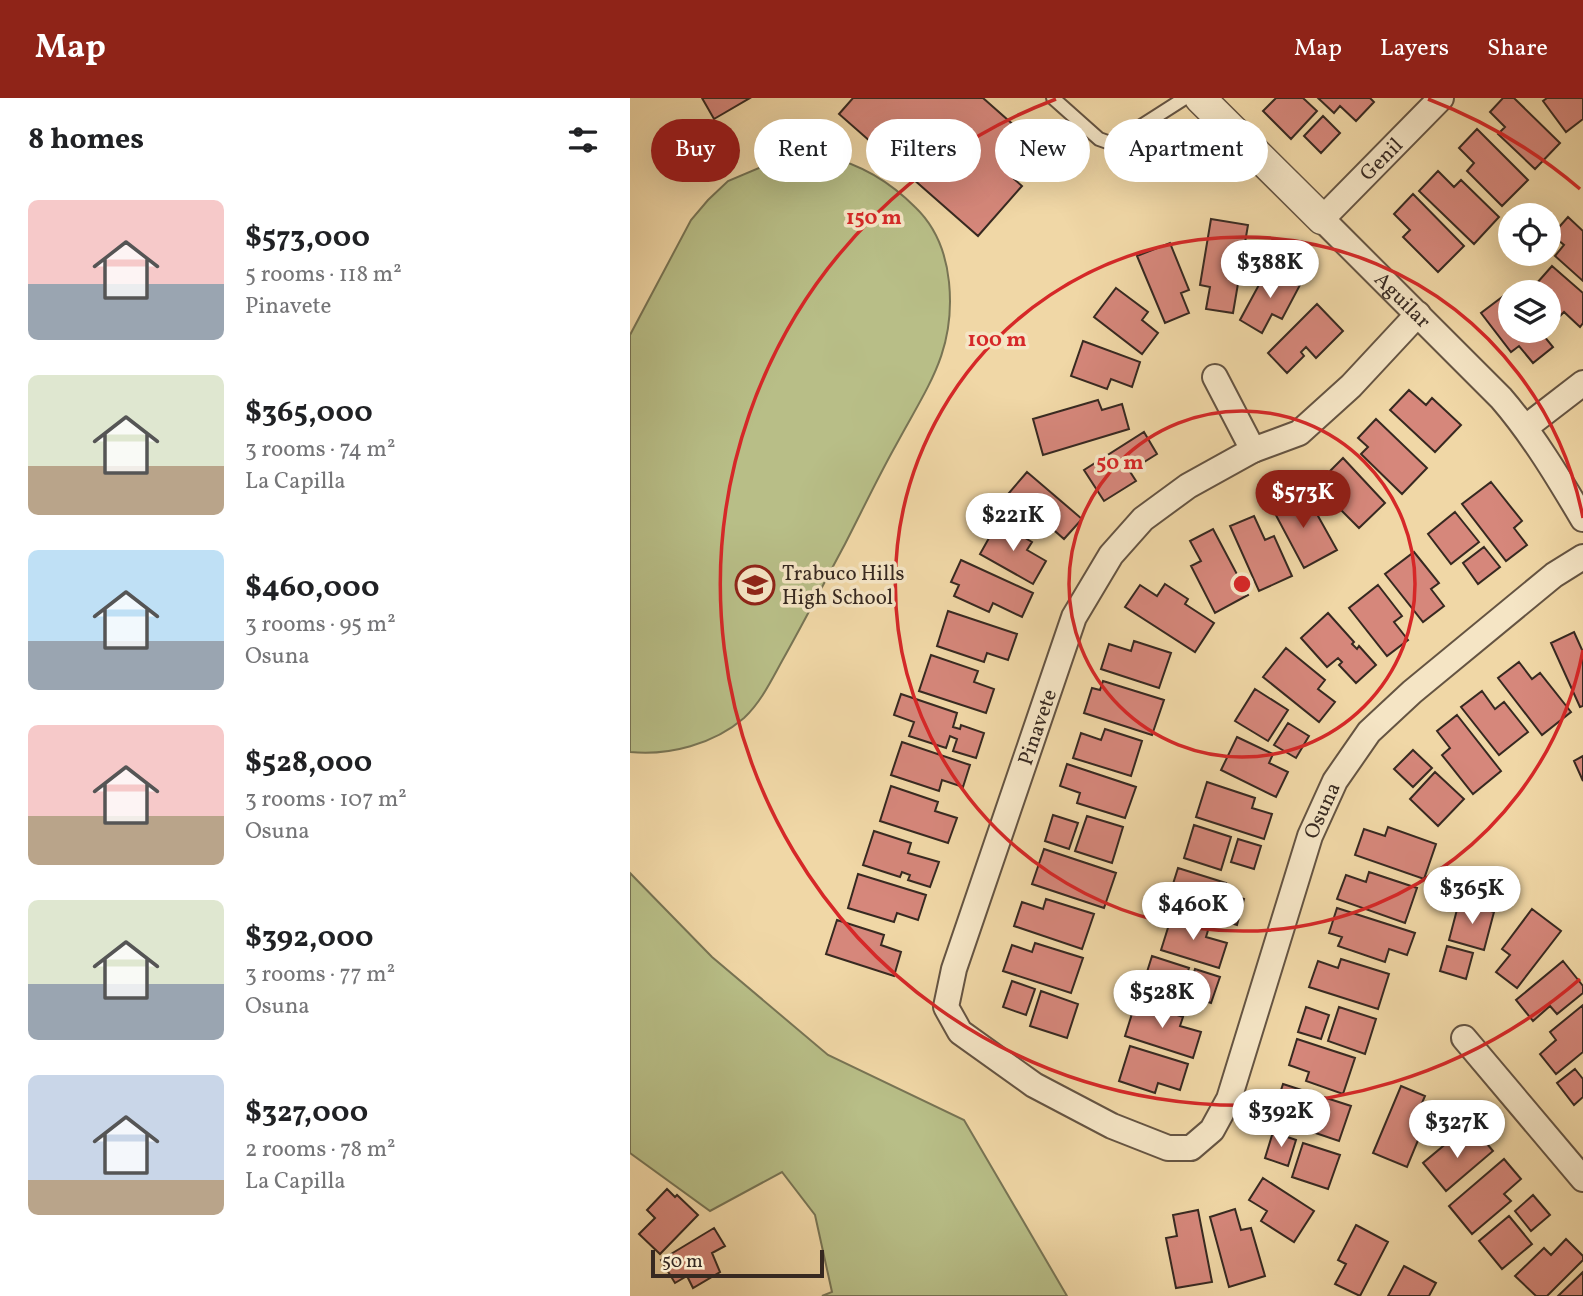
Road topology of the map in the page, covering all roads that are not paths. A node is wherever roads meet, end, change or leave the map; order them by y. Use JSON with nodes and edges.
{"nodes":[{"id":1,"x":1053,"y":98,"type":"edge"},
{"id":2,"x":1185,"y":98,"type":"edge"},
{"id":3,"x":1200,"y":98,"type":"edge"},
{"id":4,"x":1441,"y":98,"type":"edge"},
{"id":5,"x":1322,"y":219,"type":"junction"},
{"id":6,"x":1418,"y":314,"type":"junction"},
{"id":7,"x":1215,"y":377,"type":"dead end"},
{"id":8,"x":1583,"y":383,"type":"edge"},
{"id":9,"x":1526,"y":427,"type":"junction"},
{"id":10,"x":1253,"y":450,"type":"junction"},
{"id":11,"x":1583,"y":519,"type":"edge"},
{"id":12,"x":1583,"y":557,"type":"edge"},
{"id":13,"x":1464,"y":1038,"type":"dead end"},
{"id":14,"x":1191,"y":1148,"type":"joint"},
{"id":15,"x":1583,"y":1179,"type":"edge"}],
"edges":[{"from":1,"to":2,"type":"lane"},
{"from":3,"to":5,"type":"street","name":"Aguilar"},
{"from":4,"to":5,"type":"street","name":"Genil"},
{"from":5,"to":6,"type":"street","name":"Aguilar"},
{"from":6,"to":9,"type":"street","name":"Aguilar"},
{"from":6,"to":10,"type":"street","name":"Pinavete"},
{"from":7,"to":10,"type":"street"},
{"from":8,"to":9,"type":"street"},
{"from":9,"to":11,"type":"street","name":"Aguilar"},
{"from":10,"to":14,"type":"street","name":"Pinavete"},
{"from":12,"to":14,"type":"street","name":"Osuna"},
{"from":13,"to":15,"type":"street"}]}
